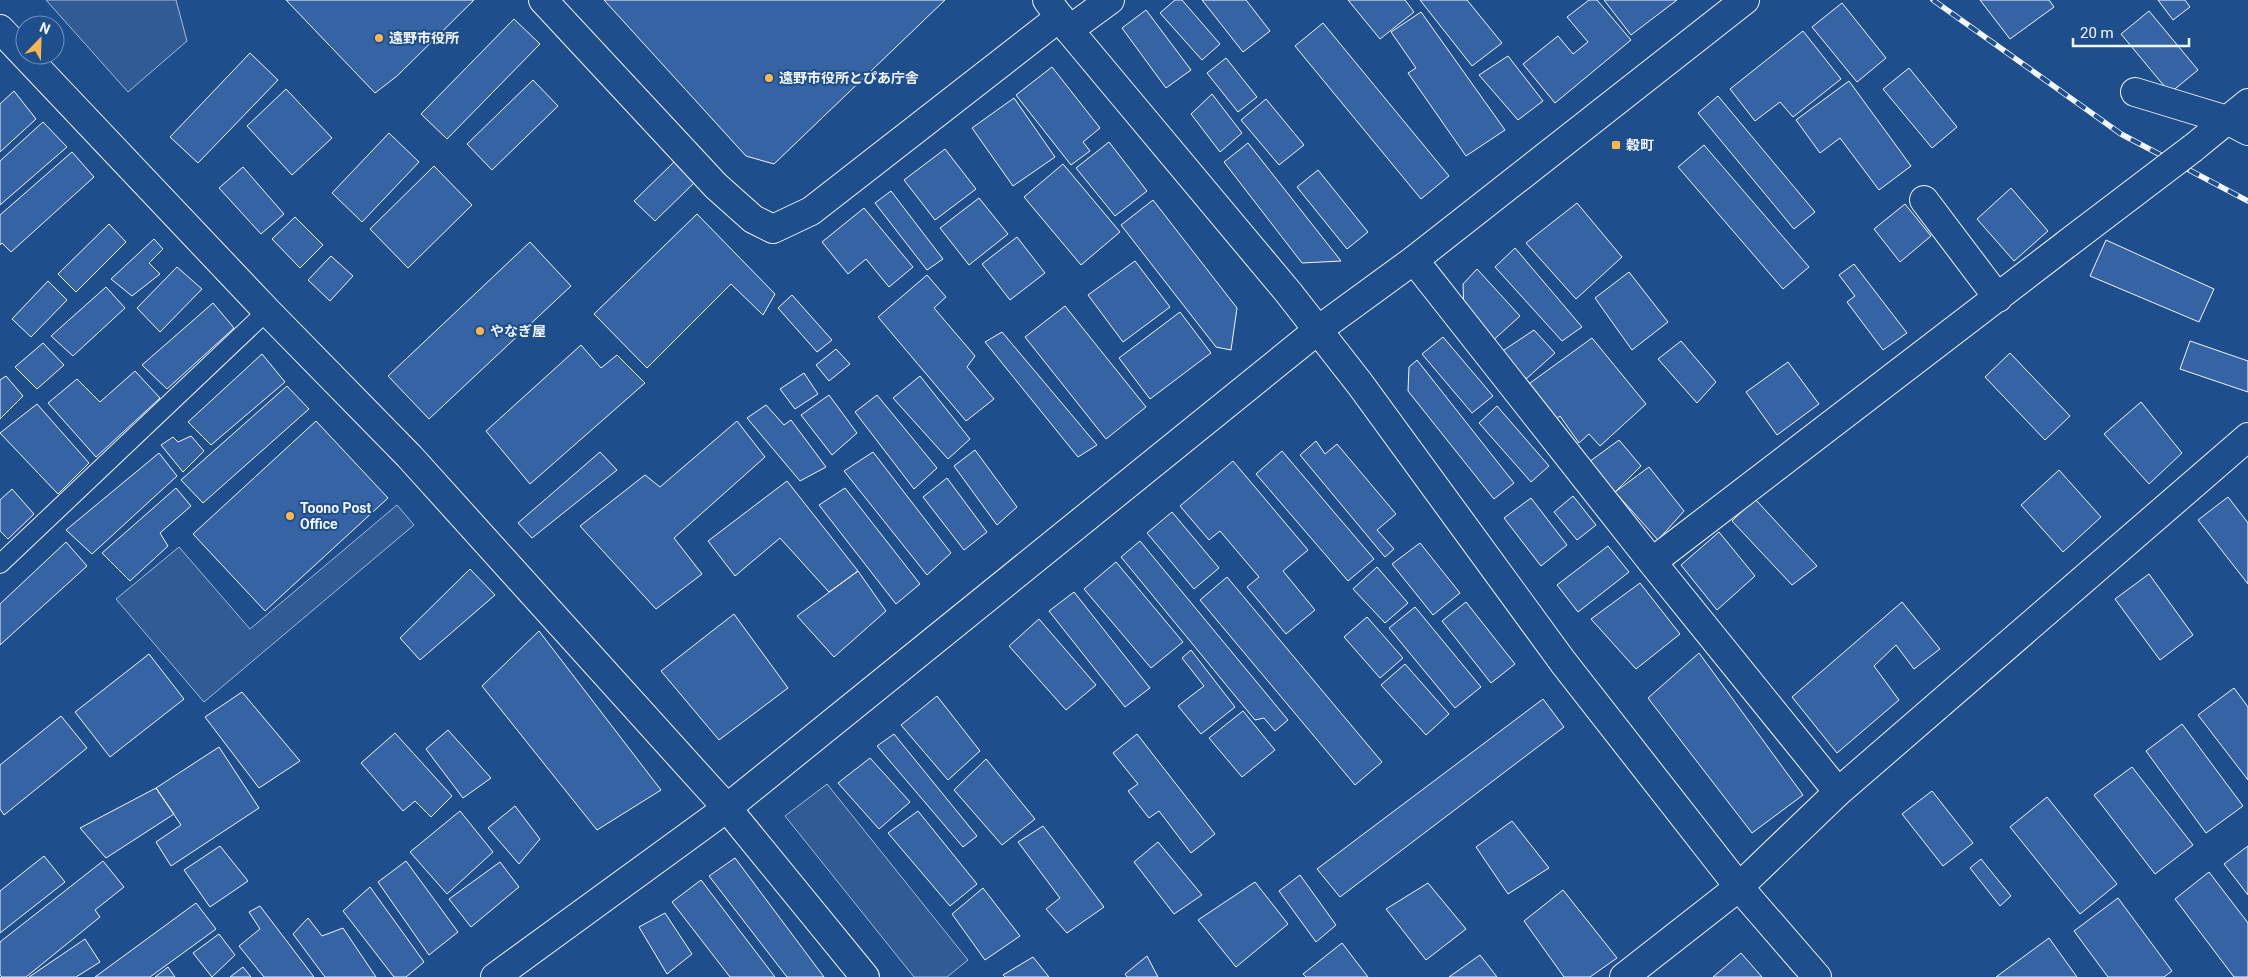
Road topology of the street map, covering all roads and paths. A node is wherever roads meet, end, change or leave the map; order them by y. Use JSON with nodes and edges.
{"nodes":[{"id":1,"x":543,"y":0,"type":"edge"},
{"id":2,"x":1110,"y":0,"type":"edge"},
{"id":3,"x":1745,"y":0,"type":"edge"},
{"id":4,"x":1059,"y":15,"type":"edge"},
{"id":5,"x":0,"y":29,"type":"edge"},
{"id":6,"x":2135,"y":92,"type":"dead end"},
{"id":7,"x":2248,"y":103,"type":"edge"},
{"id":8,"x":2237,"y":126,"type":"edge"},
{"id":9,"x":1924,"y":200,"type":"dead end"},
{"id":10,"x":1414,"y":260,"type":"junction"},
{"id":11,"x":1998,"y":298,"type":"junction"},
{"id":12,"x":267,"y":311,"type":"junction"},
{"id":13,"x":1318,"y":330,"type":"junction"},
{"id":14,"x":2248,"y":437,"type":"edge"},
{"id":15,"x":1652,"y":562,"type":"junction"},
{"id":16,"x":0,"y":564,"type":"edge"},
{"id":17,"x":1838,"y":792,"type":"junction"},
{"id":18,"x":727,"y":808,"type":"junction"},
{"id":19,"x":1739,"y":887,"type":"junction"},
{"id":20,"x":495,"y":977,"type":"edge"},
{"id":21,"x":866,"y":977,"type":"edge"},
{"id":22,"x":1624,"y":977,"type":"edge"},
{"id":23,"x":1817,"y":977,"type":"edge"}],
"edges":[{"from":1,"to":4,"type":"street"},
{"from":2,"to":4,"type":"street"},
{"from":3,"to":10,"type":"street"},
{"from":4,"to":13,"type":"street"},
{"from":5,"to":12,"type":"street"},
{"from":6,"to":8,"type":"street"},
{"from":7,"to":8,"type":"street"},
{"from":8,"to":11,"type":"street","bridge":true},
{"from":9,"to":11,"type":"street"},
{"from":10,"to":13,"type":"street"},
{"from":10,"to":15,"type":"street"},
{"from":11,"to":15,"type":"street"},
{"from":12,"to":16,"type":"lane"},
{"from":12,"to":18,"type":"street"},
{"from":13,"to":18,"type":"street"},
{"from":13,"to":19,"type":"street"},
{"from":14,"to":17,"type":"street"},
{"from":15,"to":17,"type":"street"},
{"from":17,"to":19,"type":"street"},
{"from":18,"to":20,"type":"street"},
{"from":18,"to":21,"type":"street"},
{"from":19,"to":22,"type":"street"},
{"from":19,"to":23,"type":"street"}]}
